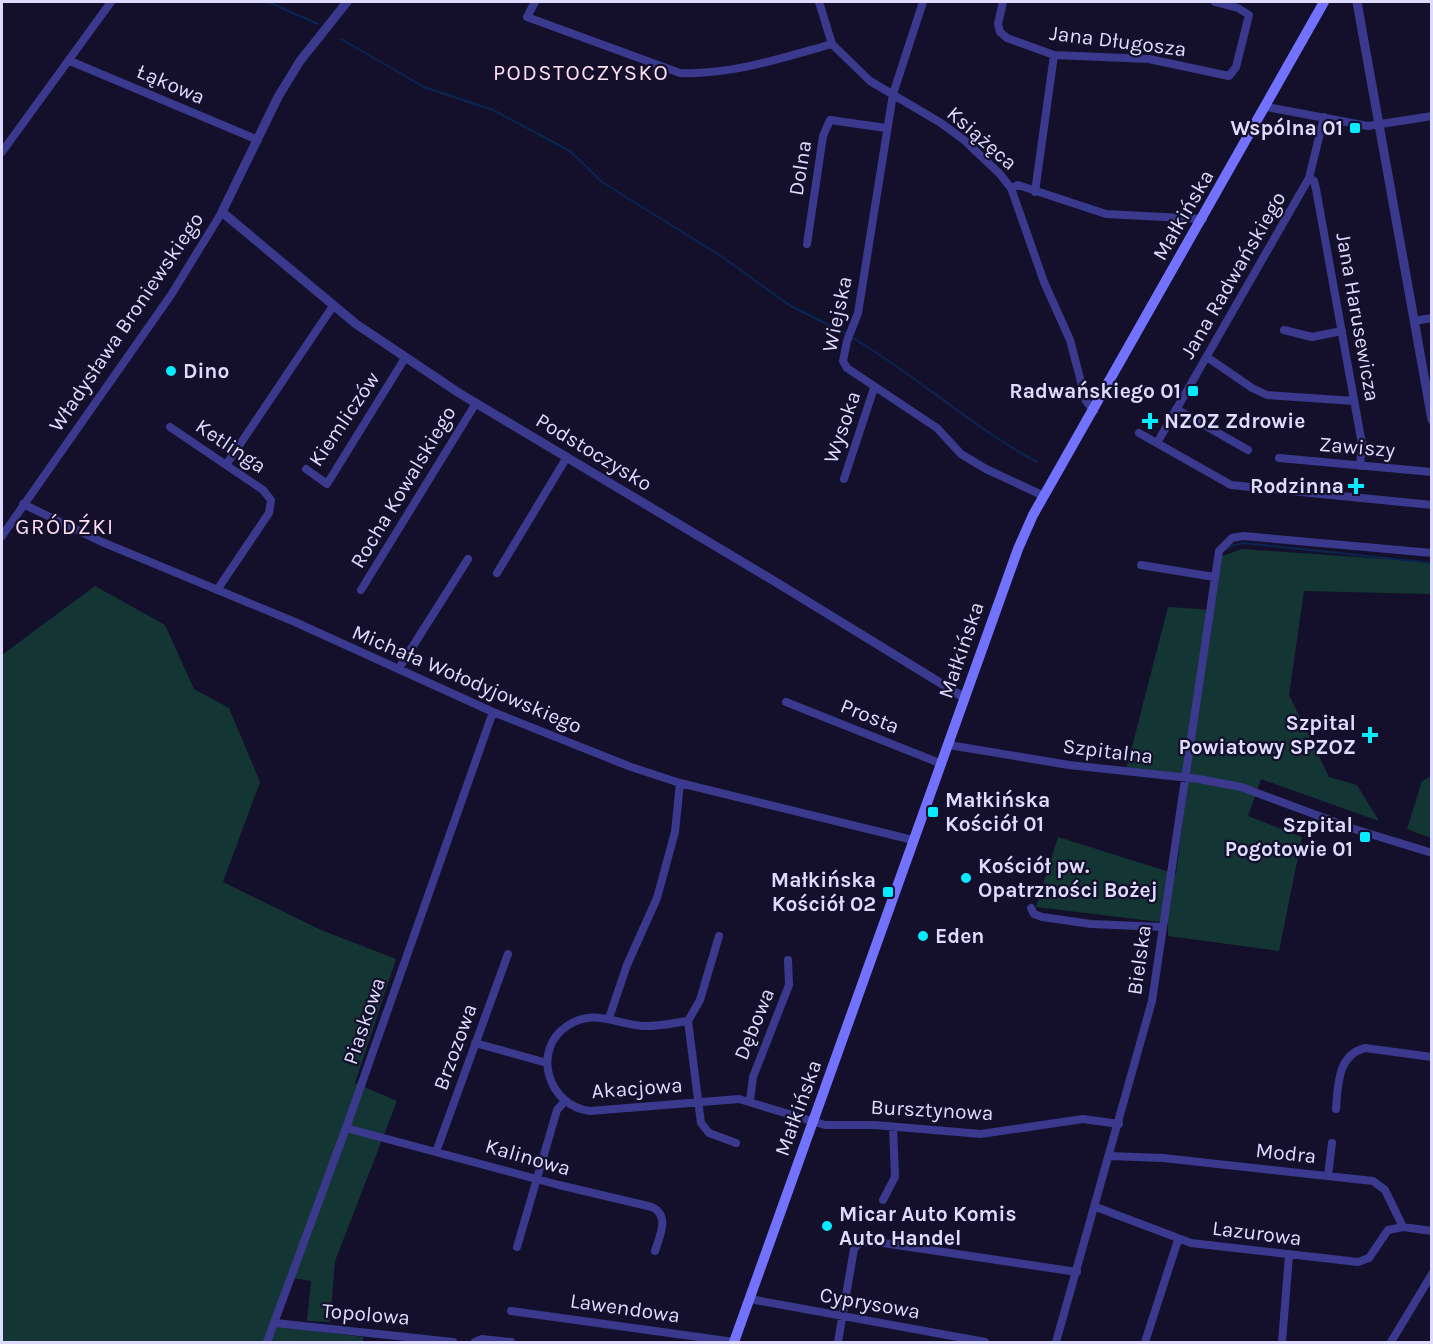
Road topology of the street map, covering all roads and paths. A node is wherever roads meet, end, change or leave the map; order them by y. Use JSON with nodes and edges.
{"nodes":[{"id":1,"x":111,"y":2,"type":"edge"},
{"id":2,"x":347,"y":2,"type":"edge"},
{"id":3,"x":535,"y":2,"type":"edge"},
{"id":4,"x":819,"y":2,"type":"edge"},
{"id":5,"x":923,"y":2,"type":"edge"},
{"id":6,"x":1003,"y":2,"type":"edge"},
{"id":7,"x":1215,"y":2,"type":"edge"},
{"id":8,"x":1324,"y":2,"type":"edge"},
{"id":9,"x":1332,"y":2,"type":"edge"},
{"id":10,"x":1349,"y":2,"type":"edge"},
{"id":11,"x":1357,"y":2,"type":"edge"},
{"id":12,"x":1319,"y":14,"type":"junction"},
{"id":13,"x":1357,"y":16,"type":"junction"},
{"id":14,"x":832,"y":44,"type":"junction"},
{"id":15,"x":1054,"y":55,"type":"junction"},
{"id":16,"x":70,"y":61,"type":"junction"},
{"id":17,"x":892,"y":94,"type":"junction"},
{"id":18,"x":1267,"y":107,"type":"junction"},
{"id":19,"x":1431,"y":116,"type":"edge"},
{"id":20,"x":1324,"y":117,"type":"junction"},
{"id":21,"x":1378,"y":125,"type":"junction"},
{"id":22,"x":886,"y":128,"type":"junction"},
{"id":23,"x":258,"y":140,"type":"junction"},
{"id":24,"x":2,"y":152,"type":"edge"},
{"id":25,"x":1309,"y":178,"type":"junction"},
{"id":26,"x":1011,"y":188,"type":"junction"},
{"id":27,"x":1035,"y":192,"type":"junction"},
{"id":28,"x":222,"y":212,"type":"junction"},
{"id":29,"x":1203,"y":219,"type":"junction"},
{"id":30,"x":807,"y":244,"type":"dead end"},
{"id":31,"x":333,"y":306,"type":"junction"},
{"id":32,"x":1431,"y":318,"type":"edge"},
{"id":33,"x":1414,"y":321,"type":"junction"},
{"id":34,"x":1284,"y":330,"type":"dead end"},
{"id":35,"x":1342,"y":331,"type":"junction"},
{"id":36,"x":1207,"y":357,"type":"junction"},
{"id":37,"x":405,"y":358,"type":"junction"},
{"id":38,"x":874,"y":388,"type":"junction"},
{"id":39,"x":1429,"y":392,"type":"edge"},
{"id":40,"x":1354,"y":401,"type":"junction"},
{"id":41,"x":476,"y":403,"type":"junction"},
{"id":42,"x":1176,"y":409,"type":"junction"},
{"id":43,"x":1094,"y":411,"type":"junction"},
{"id":44,"x":1431,"y":420,"type":"edge"},
{"id":45,"x":170,"y":427,"type":"dead end"},
{"id":46,"x":1139,"y":433,"type":"dead end"},
{"id":47,"x":1157,"y":443,"type":"junction"},
{"id":48,"x":1248,"y":450,"type":"dead end"},
{"id":49,"x":567,"y":458,"type":"junction"},
{"id":50,"x":1279,"y":458,"type":"dead end"},
{"id":51,"x":226,"y":465,"type":"junction"},
{"id":52,"x":1360,"y":466,"type":"junction"},
{"id":53,"x":306,"y":470,"type":"dead end"},
{"id":54,"x":1431,"y":472,"type":"edge"},
{"id":55,"x":844,"y":479,"type":"dead end"},
{"id":56,"x":1044,"y":496,"type":"junction"},
{"id":57,"x":23,"y":504,"type":"junction"},
{"id":58,"x":1431,"y":505,"type":"edge"},
{"id":59,"x":2,"y":536,"type":"edge"},
{"id":60,"x":1431,"y":554,"type":"edge"},
{"id":61,"x":468,"y":559,"type":"dead end"},
{"id":62,"x":1141,"y":565,"type":"dead end"},
{"id":63,"x":497,"y":573,"type":"dead end"},
{"id":64,"x":1214,"y":577,"type":"junction"},
{"id":65,"x":217,"y":590,"type":"junction"},
{"id":66,"x":361,"y":591,"type":"dead end"},
{"id":67,"x":399,"y":669,"type":"junction"},
{"id":68,"x":965,"y":698,"type":"junction"},
{"id":69,"x":786,"y":702,"type":"dead end"},
{"id":70,"x":493,"y":712,"type":"junction"},
{"id":71,"x":949,"y":745,"type":"junction"},
{"id":72,"x":942,"y":764,"type":"junction"},
{"id":73,"x":1186,"y":778,"type":"junction"},
{"id":74,"x":680,"y":783,"type":"junction"},
{"id":75,"x":913,"y":840,"type":"junction"},
{"id":76,"x":1431,"y":853,"type":"edge"},
{"id":77,"x":1031,"y":908,"type":"dead end"},
{"id":78,"x":1162,"y":927,"type":"junction"},
{"id":79,"x":719,"y":936,"type":"dead end"},
{"id":80,"x":508,"y":954,"type":"dead end"},
{"id":81,"x":788,"y":960,"type":"dead end"},
{"id":82,"x":609,"y":1018,"type":"junction"},
{"id":83,"x":688,"y":1021,"type":"junction"},
{"id":84,"x":475,"y":1043,"type":"junction"},
{"id":85,"x":1431,"y":1057,"type":"edge"},
{"id":86,"x":547,"y":1063,"type":"junction"},
{"id":87,"x":565,"y":1101,"type":"junction"},
{"id":88,"x":750,"y":1101,"type":"junction"},
{"id":89,"x":697,"y":1102,"type":"junction"},
{"id":90,"x":1336,"y":1109,"type":"dead end"},
{"id":91,"x":814,"y":1122,"type":"junction"},
{"id":92,"x":1119,"y":1124,"type":"junction"},
{"id":93,"x":893,"y":1127,"type":"junction"},
{"id":94,"x":346,"y":1128,"type":"junction"},
{"id":95,"x":736,"y":1143,"type":"dead end"},
{"id":96,"x":1332,"y":1143,"type":"dead end"},
{"id":97,"x":436,"y":1152,"type":"junction"},
{"id":98,"x":1110,"y":1156,"type":"junction"},
{"id":99,"x":1328,"y":1176,"type":"junction"},
{"id":100,"x":537,"y":1179,"type":"junction"},
{"id":101,"x":883,"y":1200,"type":"dead end"},
{"id":102,"x":1096,"y":1207,"type":"junction"},
{"id":103,"x":1403,"y":1227,"type":"junction"},
{"id":104,"x":1431,"y":1231,"type":"edge"},
{"id":105,"x":1178,"y":1240,"type":"junction"},
{"id":106,"x":517,"y":1247,"type":"dead end"},
{"id":107,"x":656,"y":1251,"type":"dead end"},
{"id":108,"x":1289,"y":1255,"type":"junction"},
{"id":109,"x":1077,"y":1272,"type":"junction"},
{"id":110,"x":1431,"y":1274,"type":"edge"},
{"id":111,"x":750,"y":1299,"type":"junction"},
{"id":112,"x":511,"y":1311,"type":"dead end"},
{"id":113,"x":842,"y":1316,"type":"junction"},
{"id":114,"x":275,"y":1323,"type":"junction"},
{"id":115,"x":478,"y":1341,"type":"edge"},
{"id":116,"x":267,"y":1342,"type":"edge"},
{"id":117,"x":453,"y":1342,"type":"edge"},
{"id":118,"x":511,"y":1342,"type":"edge"},
{"id":119,"x":734,"y":1342,"type":"edge"},
{"id":120,"x":838,"y":1342,"type":"edge"},
{"id":121,"x":985,"y":1342,"type":"edge"},
{"id":122,"x":1056,"y":1342,"type":"edge"},
{"id":123,"x":1145,"y":1342,"type":"edge"},
{"id":124,"x":1282,"y":1342,"type":"edge"},
{"id":125,"x":1391,"y":1342,"type":"edge"}],
"edges":[{"from":1,"to":16,"type":"street"},
{"from":2,"to":23,"type":"street","name":"Władysława Broniewskiego"},
{"from":3,"to":14,"type":"street"},
{"from":4,"to":14,"type":"street","name":"Książęca"},
{"from":5,"to":17,"type":"street","name":"Wiejska"},
{"from":6,"to":15,"type":"street","name":"Jana Długosza"},
{"from":7,"to":15,"type":"street","name":"Jana Długosza"},
{"from":8,"to":12,"type":"main road","name":"Małkińska"},
{"from":9,"to":12,"type":"main road","name":"Małkińska"},
{"from":10,"to":13,"type":"street"},
{"from":11,"to":13,"type":"street"},
{"from":12,"to":18,"type":"main road","name":"Małkińska"},
{"from":13,"to":21,"type":"street"},
{"from":14,"to":17,"type":"street","name":"Książęca"},
{"from":15,"to":27,"type":"street"},
{"from":16,"to":23,"type":"street","name":"Łąkowa"},
{"from":16,"to":24,"type":"street"},
{"from":17,"to":22,"type":"street","name":"Wiejska"},
{"from":17,"to":26,"type":"street","name":"Książęca"},
{"from":18,"to":20,"type":"street"},
{"from":18,"to":29,"type":"main road","name":"Małkińska"},
{"from":19,"to":21,"type":"street"},
{"from":20,"to":21,"type":"street"},
{"from":20,"to":25,"type":"street","name":"Jana Radwańskiego"},
{"from":21,"to":33,"type":"street"},
{"from":22,"to":30,"type":"street","name":"Dolna"},
{"from":22,"to":38,"type":"street","name":"Wiejska"},
{"from":23,"to":28,"type":"street","name":"Władysława Broniewskiego"},
{"from":25,"to":35,"type":"street","name":"Jana Harusewicza"},
{"from":25,"to":36,"type":"street","name":"Jana Radwańskiego"},
{"from":26,"to":27,"type":"street"},
{"from":26,"to":43,"type":"street","name":"Książęca"},
{"from":27,"to":29,"type":"street"},
{"from":28,"to":31,"type":"street","name":"Podstoczysko"},
{"from":28,"to":57,"type":"street","name":"Władysława Broniewskiego"},
{"from":29,"to":43,"type":"main road","name":"Małkińska"},
{"from":31,"to":37,"type":"street","name":"Podstoczysko"},
{"from":31,"to":51,"type":"street"},
{"from":32,"to":33,"type":"street"},
{"from":33,"to":39,"type":"street"},
{"from":34,"to":35,"type":"street"},
{"from":35,"to":40,"type":"street","name":"Jana Harusewicza"},
{"from":36,"to":40,"type":"street"},
{"from":36,"to":42,"type":"street","name":"Jana Radwańskiego"},
{"from":37,"to":41,"type":"street","name":"Podstoczysko"},
{"from":37,"to":53,"type":"street","name":"Kiemliczów"},
{"from":38,"to":55,"type":"street","name":"Wysoka"},
{"from":38,"to":56,"type":"street","name":"Wiejska"},
{"from":39,"to":44,"type":"street"},
{"from":40,"to":52,"type":"street","name":"Jana Harusewicza"},
{"from":41,"to":49,"type":"street","name":"Podstoczysko"},
{"from":41,"to":66,"type":"street","name":"Rocha Kowalskiego"},
{"from":42,"to":47,"type":"street","name":"Jana Radwańskiego"},
{"from":42,"to":48,"type":"street"},
{"from":43,"to":56,"type":"main road","name":"Małkińska"},
{"from":45,"to":51,"type":"street","name":"Ketlinga"},
{"from":46,"to":47,"type":"street"},
{"from":47,"to":58,"type":"street"},
{"from":49,"to":63,"type":"street"},
{"from":49,"to":68,"type":"street","name":"Podstoczysko"},
{"from":50,"to":52,"type":"street","name":"Zawiszy"},
{"from":51,"to":65,"type":"street","name":"Ketlinga"},
{"from":52,"to":54,"type":"street","name":"Zawiszy"},
{"from":56,"to":68,"type":"main road","name":"Małkińska"},
{"from":57,"to":59,"type":"street","name":"Władysława Broniewskiego"},
{"from":57,"to":65,"type":"street","name":"Michała Wołodyjowskiego"},
{"from":60,"to":64,"type":"street","name":"Bielska"},
{"from":61,"to":67,"type":"street"},
{"from":62,"to":64,"type":"street"},
{"from":64,"to":73,"type":"street","name":"Bielska"},
{"from":65,"to":67,"type":"street","name":"Michała Wołodyjowskiego"},
{"from":67,"to":70,"type":"street","name":"Michała Wołodyjowskiego"},
{"from":68,"to":71,"type":"main road","name":"Małkińska"},
{"from":69,"to":72,"type":"street","name":"Prosta"},
{"from":70,"to":74,"type":"street","name":"Michała Wołodyjowskiego"},
{"from":70,"to":94,"type":"street","name":"Piaskowa"},
{"from":71,"to":72,"type":"main road","name":"Małkińska"},
{"from":71,"to":73,"type":"street","name":"Szpitalna"},
{"from":72,"to":75,"type":"main road","name":"Małkińska"},
{"from":73,"to":76,"type":"street","name":"Szpitalna"},
{"from":73,"to":78,"type":"street","name":"Bielska"},
{"from":74,"to":75,"type":"street","name":"Michała Wołodyjowskiego"},
{"from":74,"to":82,"type":"street"},
{"from":75,"to":91,"type":"main road","name":"Małkińska"},
{"from":77,"to":78,"type":"street"},
{"from":78,"to":92,"type":"street","name":"Bielska"},
{"from":79,"to":83,"type":"street"},
{"from":80,"to":84,"type":"street","name":"Brzozowa"},
{"from":81,"to":88,"type":"street","name":"Dębowa"},
{"from":82,"to":83,"type":"street"},
{"from":82,"to":86,"type":"street"},
{"from":83,"to":89,"type":"street"},
{"from":84,"to":86,"type":"street"},
{"from":84,"to":97,"type":"street","name":"Brzozowa"},
{"from":85,"to":90,"type":"street"},
{"from":86,"to":87,"type":"street","name":"Akacjowa"},
{"from":87,"to":89,"type":"street","name":"Akacjowa"},
{"from":87,"to":100,"type":"street"},
{"from":88,"to":89,"type":"street","name":"Akacjowa"},
{"from":88,"to":91,"type":"street","name":"Akacjowa"},
{"from":89,"to":95,"type":"street"},
{"from":91,"to":93,"type":"street","name":"Bursztynowa"},
{"from":91,"to":111,"type":"main road","name":"Małkińska"},
{"from":92,"to":93,"type":"street","name":"Bursztynowa"},
{"from":92,"to":98,"type":"street","name":"Bielska"},
{"from":93,"to":101,"type":"street"},
{"from":94,"to":97,"type":"street","name":"Kalinowa"},
{"from":94,"to":114,"type":"street","name":"Piaskowa"},
{"from":96,"to":99,"type":"street"},
{"from":97,"to":100,"type":"street","name":"Kalinowa"},
{"from":98,"to":99,"type":"street","name":"Modra"},
{"from":98,"to":102,"type":"street","name":"Bielska"},
{"from":99,"to":103,"type":"street","name":"Modra"},
{"from":100,"to":106,"type":"street"},
{"from":100,"to":107,"type":"street","name":"Kalinowa"},
{"from":102,"to":105,"type":"street","name":"Lazurowa"},
{"from":102,"to":109,"type":"street","name":"Bielska"},
{"from":103,"to":104,"type":"street"},
{"from":103,"to":108,"type":"street","name":"Lazurowa"},
{"from":105,"to":108,"type":"street","name":"Lazurowa"},
{"from":105,"to":123,"type":"street"},
{"from":108,"to":124,"type":"street"},
{"from":109,"to":113,"type":"street"},
{"from":109,"to":122,"type":"street","name":"Bielska"},
{"from":110,"to":125,"type":"street"},
{"from":111,"to":113,"type":"street","name":"Cyprysowa"},
{"from":111,"to":119,"type":"main road","name":"Małkińska"},
{"from":112,"to":119,"type":"street","name":"Lawendowa"},
{"from":113,"to":120,"type":"street"},
{"from":113,"to":121,"type":"street","name":"Cyprysowa"},
{"from":114,"to":116,"type":"street","name":"Piaskowa"},
{"from":114,"to":117,"type":"street","name":"Topolowa"},
{"from":115,"to":118,"type":"street"}]}
